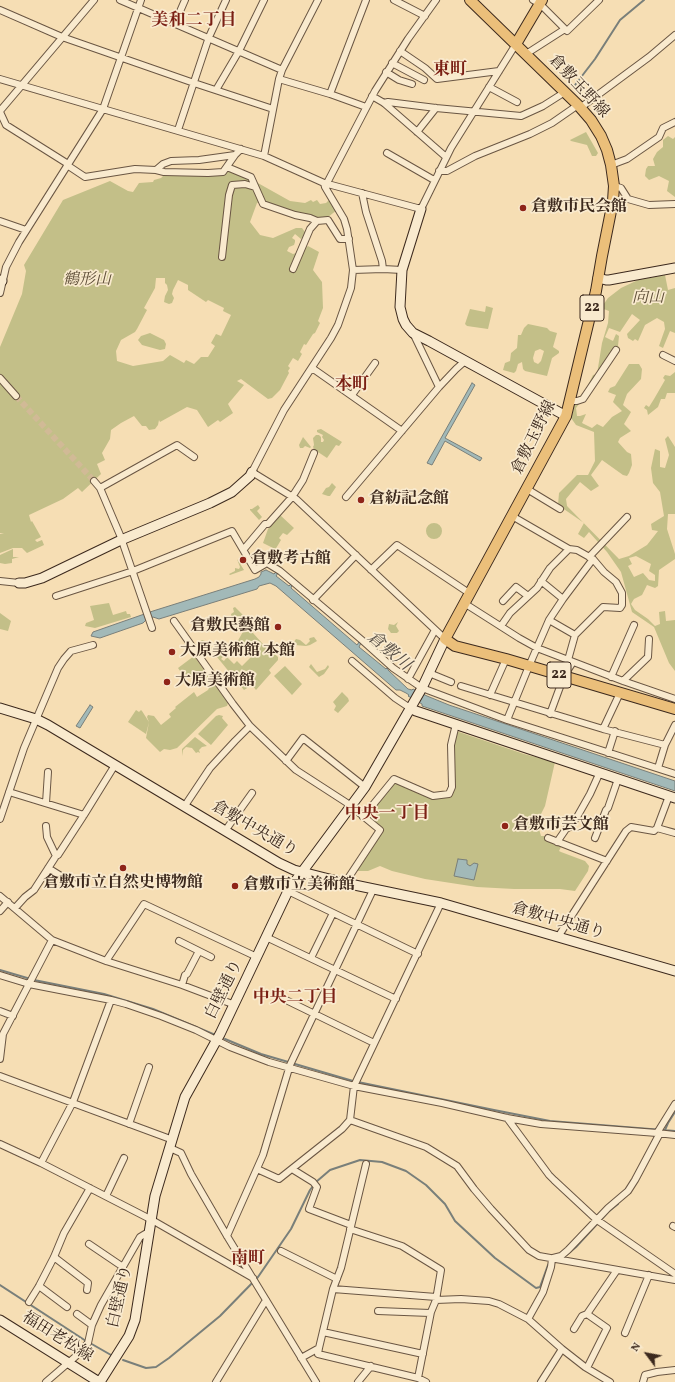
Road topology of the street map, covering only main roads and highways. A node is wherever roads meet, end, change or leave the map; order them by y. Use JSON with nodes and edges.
{"nodes":[{"id":1,"x":470,"y":0,"type":"edge"},
{"id":2,"x":538,"y":1,"type":"edge"},
{"id":3,"x":516,"y":44,"type":"junction"},
{"id":4,"x":675,"y":709,"type":"edge"}],
"edges":[{"from":1,"to":3,"type":"main road","name":"倉敷玉野線","number":"22"},
{"from":2,"to":3,"type":"main road"},
{"from":3,"to":4,"type":"main road","name":"倉敷玉野線","number":"22"}]}
